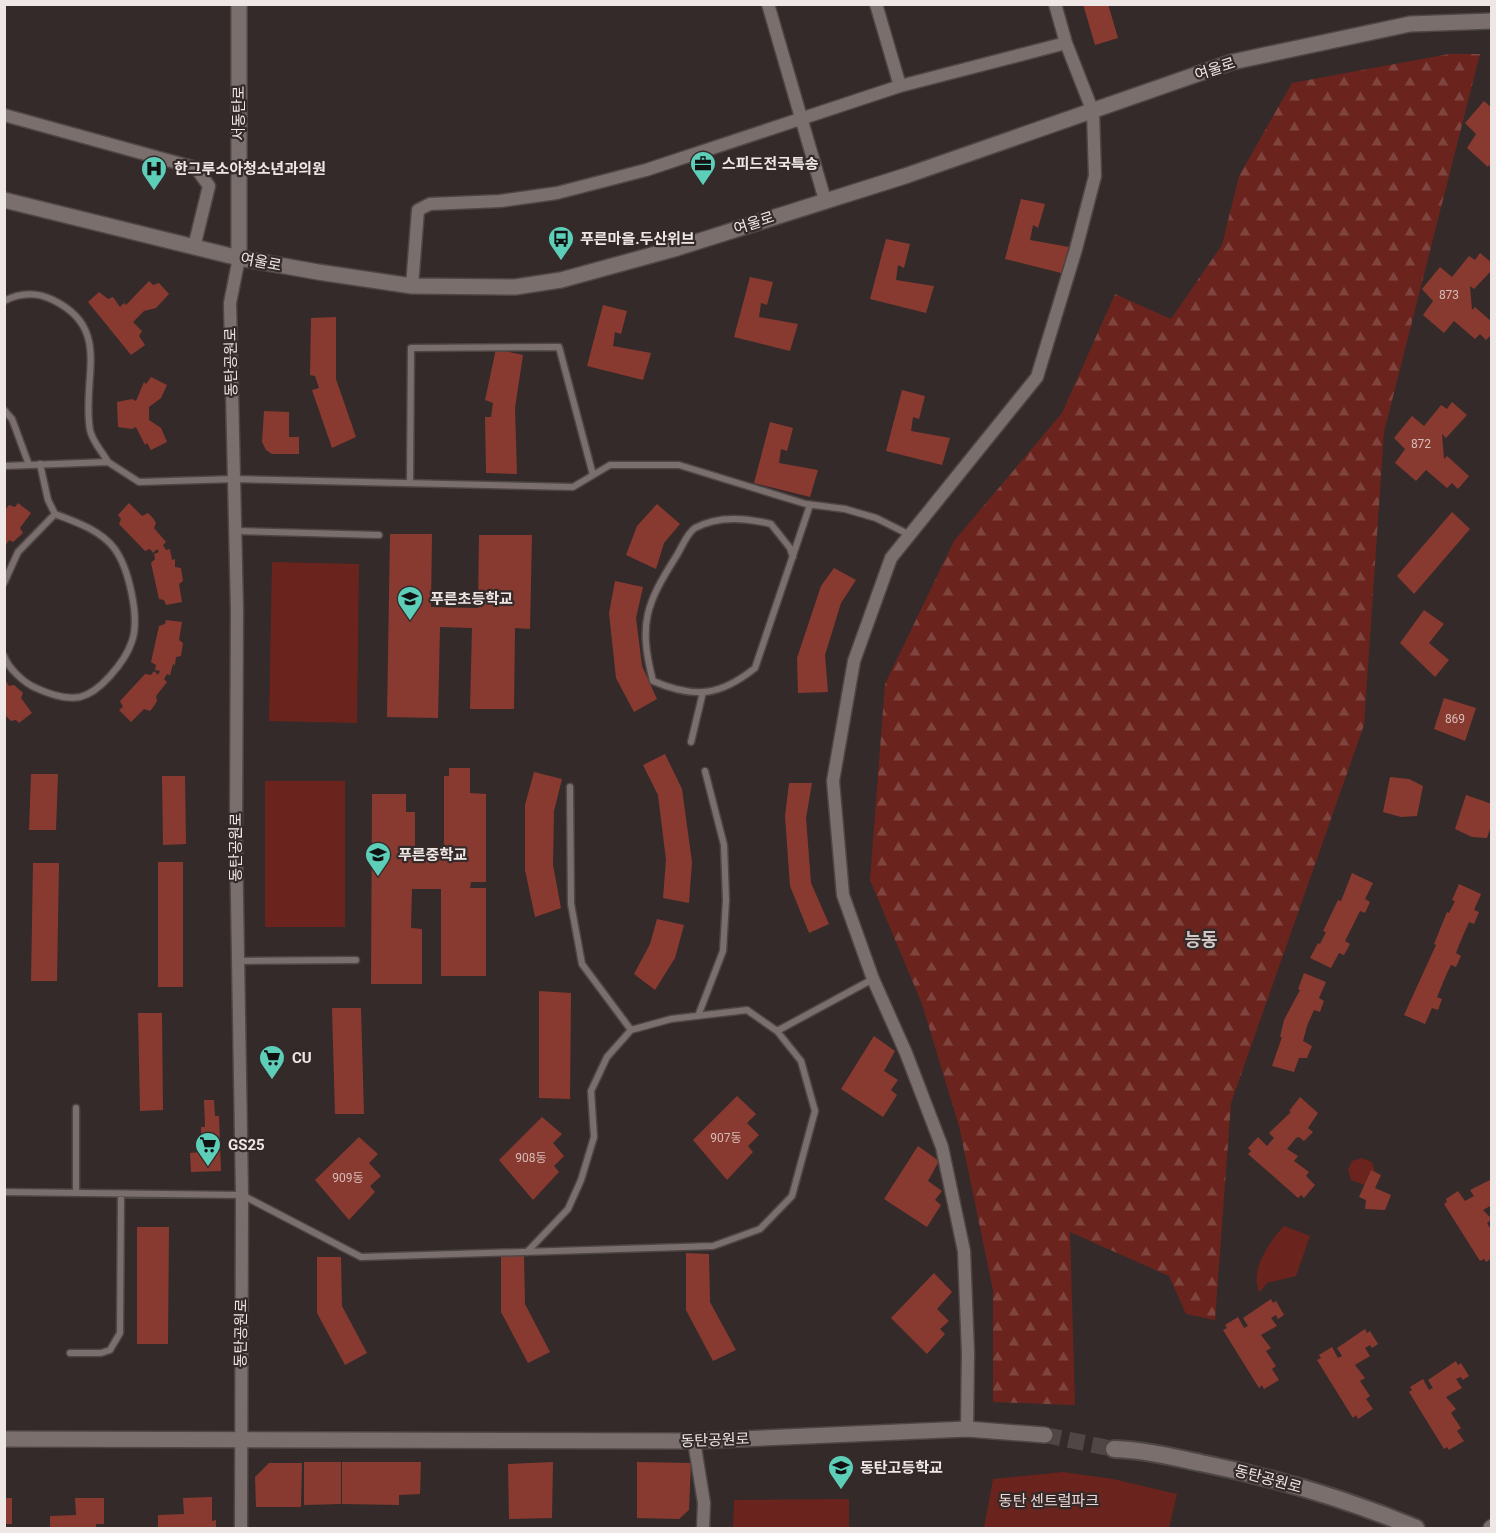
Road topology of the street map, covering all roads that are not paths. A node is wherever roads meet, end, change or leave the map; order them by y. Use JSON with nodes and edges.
{"nodes":[{"id":1,"x":239,"y":4,"type":"edge"},
{"id":2,"x":768,"y":4,"type":"edge"},
{"id":3,"x":876,"y":4,"type":"edge"},
{"id":4,"x":1055,"y":4,"type":"edge"},
{"id":5,"x":1491,"y":21,"type":"edge"},
{"id":6,"x":1066,"y":43,"type":"junction"},
{"id":7,"x":900,"y":86,"type":"junction"},
{"id":8,"x":1093,"y":112,"type":"junction"},
{"id":9,"x":4,"y":115,"type":"edge"},
{"id":10,"x":802,"y":120,"type":"junction"},
{"id":11,"x":4,"y":200,"type":"edge"},
{"id":12,"x":825,"y":200,"type":"junction"},
{"id":13,"x":194,"y":247,"type":"junction"},
{"id":14,"x":239,"y":258,"type":"junction"},
{"id":15,"x":412,"y":286,"type":"junction"},
{"id":16,"x":4,"y":301,"type":"edge"},
{"id":17,"x":4,"y":410,"type":"edge"},
{"id":18,"x":108,"y":462,"type":"junction"},
{"id":19,"x":40,"y":464,"type":"junction"},
{"id":20,"x":30,"y":465,"type":"junction"},
{"id":21,"x":4,"y":466,"type":"edge"},
{"id":22,"x":593,"y":475,"type":"junction"},
{"id":23,"x":234,"y":479,"type":"junction"},
{"id":24,"x":410,"y":483,"type":"junction"},
{"id":25,"x":810,"y":505,"type":"junction"},
{"id":26,"x":55,"y":514,"type":"junction"},
{"id":27,"x":235,"y":531,"type":"junction"},
{"id":28,"x":378,"y":535,"type":"dead end"},
{"id":29,"x":910,"y":535,"type":"junction"},
{"id":30,"x":793,"y":557,"type":"junction"},
{"id":31,"x":4,"y":583,"type":"edge"},
{"id":32,"x":4,"y":656,"type":"edge"},
{"id":33,"x":703,"y":692,"type":"junction"},
{"id":34,"x":691,"y":742,"type":"dead end"},
{"id":35,"x":705,"y":771,"type":"dead end"},
{"id":36,"x":570,"y":787,"type":"dead end"},
{"id":37,"x":356,"y":960,"type":"dead end"},
{"id":38,"x":237,"y":961,"type":"junction"},
{"id":39,"x":873,"y":979,"type":"junction"},
{"id":40,"x":698,"y":1016,"type":"junction"},
{"id":41,"x":631,"y":1030,"type":"junction"},
{"id":42,"x":777,"y":1031,"type":"junction"},
{"id":43,"x":76,"y":1108,"type":"dead end"},
{"id":44,"x":4,"y":1192,"type":"edge"},
{"id":45,"x":76,"y":1193,"type":"junction"},
{"id":46,"x":121,"y":1194,"type":"junction"},
{"id":47,"x":242,"y":1195,"type":"junction"},
{"id":48,"x":527,"y":1252,"type":"junction"},
{"id":49,"x":70,"y":1353,"type":"dead end"},
{"id":50,"x":966,"y":1429,"type":"junction"},
{"id":51,"x":1045,"y":1435,"type":"tunnel mouth"},
{"id":52,"x":240,"y":1438,"type":"junction"},
{"id":53,"x":4,"y":1439,"type":"edge"},
{"id":54,"x":694,"y":1441,"type":"junction"},
{"id":55,"x":1114,"y":1449,"type":"tunnel mouth"},
{"id":56,"x":241,"y":1528,"type":"edge"},
{"id":57,"x":703,"y":1528,"type":"edge"},
{"id":58,"x":1416,"y":1528,"type":"edge"}],
"edges":[{"from":1,"to":14,"type":"street","name":"서동탄로"},
{"from":2,"to":10,"type":"street"},
{"from":3,"to":7,"type":"street"},
{"from":4,"to":6,"type":"street"},
{"from":5,"to":8,"type":"street","name":"여울로"},
{"from":6,"to":7,"type":"street"},
{"from":6,"to":8,"type":"street"},
{"from":7,"to":10,"type":"street"},
{"from":8,"to":12,"type":"street","name":"여울로"},
{"from":8,"to":29,"type":"street"},
{"from":9,"to":13,"type":"street"},
{"from":10,"to":12,"type":"street"},
{"from":10,"to":15,"type":"street"},
{"from":11,"to":13,"type":"street","name":"여울로"},
{"from":12,"to":15,"type":"street","name":"여울로"},
{"from":13,"to":14,"type":"street","name":"여울로"},
{"from":14,"to":15,"type":"street","name":"여울로"},
{"from":14,"to":23,"type":"street","name":"동탄공원로"},
{"from":16,"to":18,"type":"lane"},
{"from":17,"to":20,"type":"lane"},
{"from":18,"to":19,"type":"lane"},
{"from":18,"to":23,"type":"lane"},
{"from":19,"to":20,"type":"lane"},
{"from":19,"to":26,"type":"lane"},
{"from":20,"to":21,"type":"lane"},
{"from":22,"to":24,"type":"lane"},
{"from":22,"to":24,"type":"lane"},
{"from":22,"to":25,"type":"lane"},
{"from":23,"to":24,"type":"lane"},
{"from":23,"to":27,"type":"street","name":"동탄공원로"},
{"from":25,"to":29,"type":"lane"},
{"from":25,"to":30,"type":"lane"},
{"from":26,"to":31,"type":"lane"},
{"from":26,"to":32,"type":"lane"},
{"from":27,"to":28,"type":"lane"},
{"from":27,"to":38,"type":"street","name":"동탄공원로"},
{"from":29,"to":39,"type":"street"},
{"from":30,"to":33,"type":"lane"},
{"from":30,"to":33,"type":"lane"},
{"from":33,"to":34,"type":"lane"},
{"from":35,"to":40,"type":"lane"},
{"from":36,"to":41,"type":"lane"},
{"from":37,"to":38,"type":"lane"},
{"from":38,"to":47,"type":"street","name":"동탄공원로"},
{"from":39,"to":42,"type":"lane"},
{"from":39,"to":50,"type":"street"},
{"from":40,"to":41,"type":"lane"},
{"from":40,"to":42,"type":"lane"},
{"from":41,"to":48,"type":"lane"},
{"from":42,"to":48,"type":"lane"},
{"from":43,"to":45,"type":"lane"},
{"from":44,"to":45,"type":"lane"},
{"from":45,"to":46,"type":"lane"},
{"from":46,"to":47,"type":"lane"},
{"from":46,"to":49,"type":"lane"},
{"from":47,"to":48,"type":"lane"},
{"from":47,"to":52,"type":"street","name":"동탄공원로"},
{"from":50,"to":51,"type":"street","name":"동탄공원로"},
{"from":50,"to":54,"type":"street","name":"동탄공원로"},
{"from":52,"to":53,"type":"street","name":"동탄공원로"},
{"from":52,"to":54,"type":"street","name":"동탄공원로"},
{"from":52,"to":56,"type":"street"},
{"from":54,"to":57,"type":"street"},
{"from":55,"to":58,"type":"main road","name":"동탄공원로"}]}
